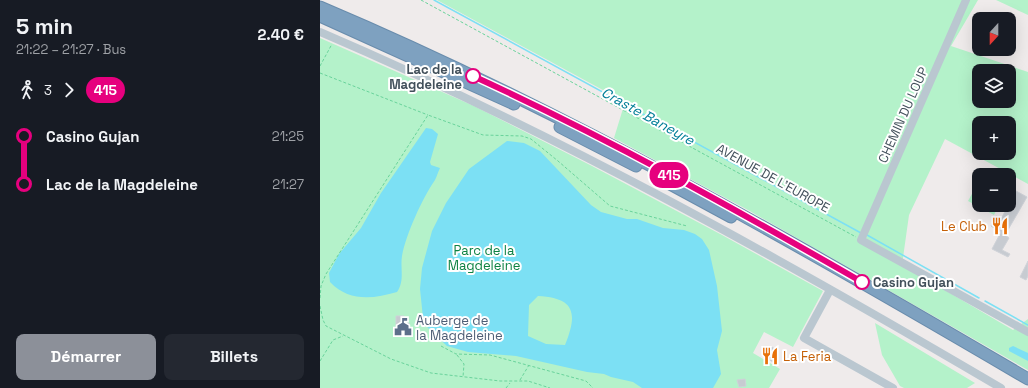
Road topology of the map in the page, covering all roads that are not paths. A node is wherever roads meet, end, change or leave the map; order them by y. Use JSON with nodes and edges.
{"nodes":[{"id":1,"x":966,"y":0,"type":"edge"},
{"id":2,"x":320,"y":7,"type":"edge"},
{"id":3,"x":320,"y":16,"type":"edge"},
{"id":4,"x":320,"y":32,"type":"edge"},
{"id":5,"x":830,"y":290,"type":"junction"},
{"id":6,"x":1028,"y":332,"type":"edge"},
{"id":7,"x":1026,"y":378,"type":"edge"},
{"id":8,"x":1028,"y":387,"type":"edge"},
{"id":9,"x":893,"y":388,"type":"edge"},
{"id":10,"x":1001,"y":388,"type":"edge"}],
"edges":[{"from":1,"to":6,"type":"street","name":"CHEMIN DU LOUP"},
{"from":2,"to":7,"type":"highway"},
{"from":3,"to":8,"type":"highway"},
{"from":4,"to":5,"type":"street"},
{"from":5,"to":9,"type":"street"},
{"from":5,"to":10,"type":"street"}]}
